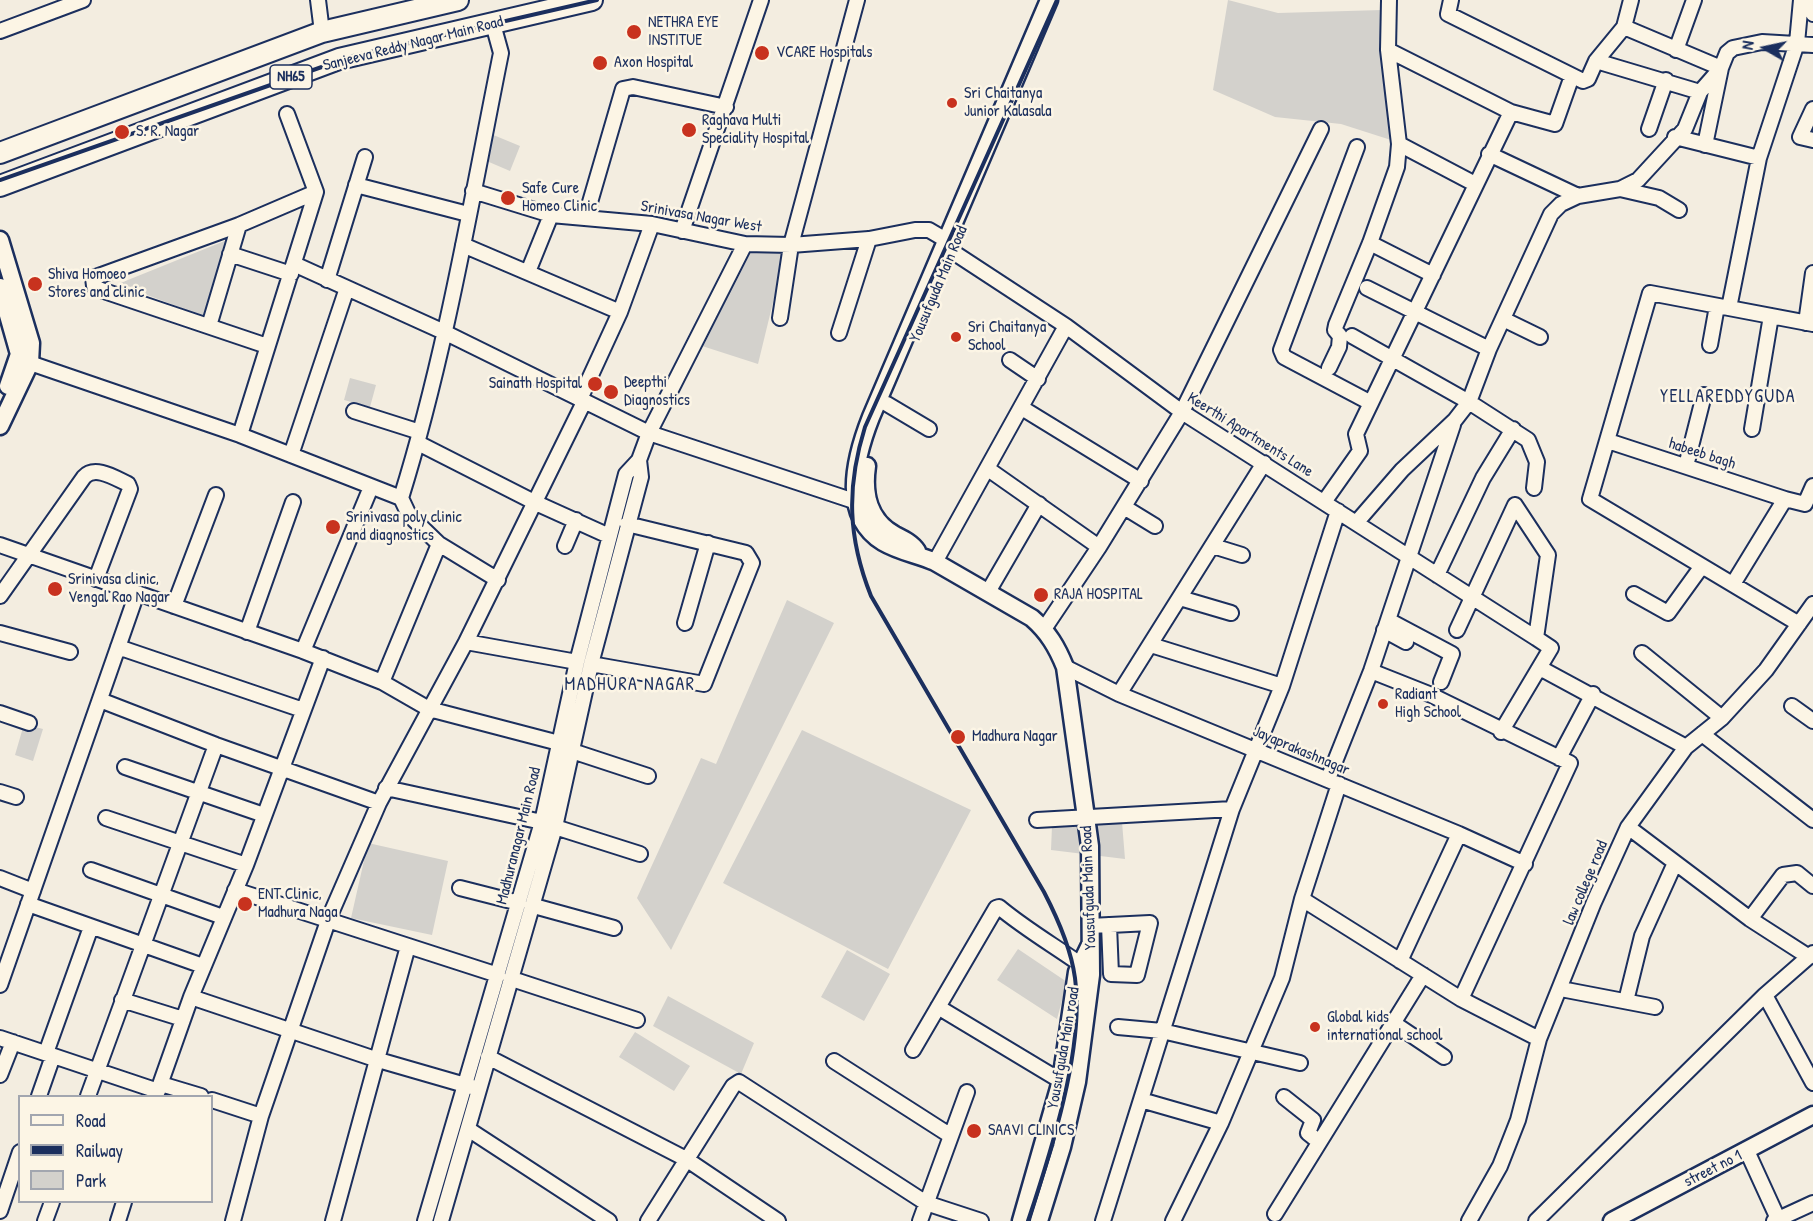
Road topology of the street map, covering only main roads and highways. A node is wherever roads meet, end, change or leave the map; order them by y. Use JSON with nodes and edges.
{"nodes":[{"id":1,"x":458,"y":0,"type":"edge"},
{"id":2,"x":592,"y":0,"type":"edge"},
{"id":3,"x":1048,"y":0,"type":"edge"},
{"id":4,"x":1061,"y":0,"type":"edge"},
{"id":5,"x":6,"y":145,"type":"edge"},
{"id":6,"x":0,"y":186,"type":"edge"},
{"id":7,"x":0,"y":240,"type":"edge"},
{"id":8,"x":949,"y":246,"type":"junction"},
{"id":9,"x":0,"y":287,"type":"edge"},
{"id":10,"x":5,"y":319,"type":"edge"},
{"id":11,"x":0,"y":403,"type":"edge"},
{"id":12,"x":0,"y":426,"type":"edge"},
{"id":13,"x":856,"y":502,"type":"joint"},
{"id":14,"x":927,"y":559,"type":"junction"},
{"id":15,"x":1090,"y":945,"type":"junction"},
{"id":16,"x":1813,"y":1115,"type":"edge"},
{"id":17,"x":1021,"y":1221,"type":"edge"},
{"id":18,"x":1039,"y":1221,"type":"edge"},
{"id":19,"x":1612,"y":1221,"type":"edge"}],
"edges":[{"from":1,"to":5,"type":"highway","name":"Sanjeeva Reddy Nagar Main Road","number":"NH65"},
{"from":2,"to":6,"type":"highway","name":"Sanjeeva Reddy Nagar Main Road","number":"NH65"},
{"from":3,"to":8,"type":"main road","name":"Yousufguda Main road"},
{"from":4,"to":8,"type":"main road","name":"Yousufguda Main Road"},
{"from":7,"to":12,"type":"main road"},
{"from":8,"to":13,"type":"main road","name":"Yousufguda Main road"},
{"from":8,"to":14,"type":"main road","name":"Yousufguda Main Road"},
{"from":9,"to":10,"type":"main road"},
{"from":10,"to":11,"type":"main road"},
{"from":13,"to":14,"type":"main road","name":"Yousufguda Main Road"},
{"from":14,"to":15,"type":"main road","name":"Yousufguda Main Road"},
{"from":15,"to":17,"type":"main road","name":"Yousufguda Main road"},
{"from":15,"to":18,"type":"main road","name":"Yousufguda Main Road"},
{"from":16,"to":19,"type":"main road","name":"street no 1"}]}
